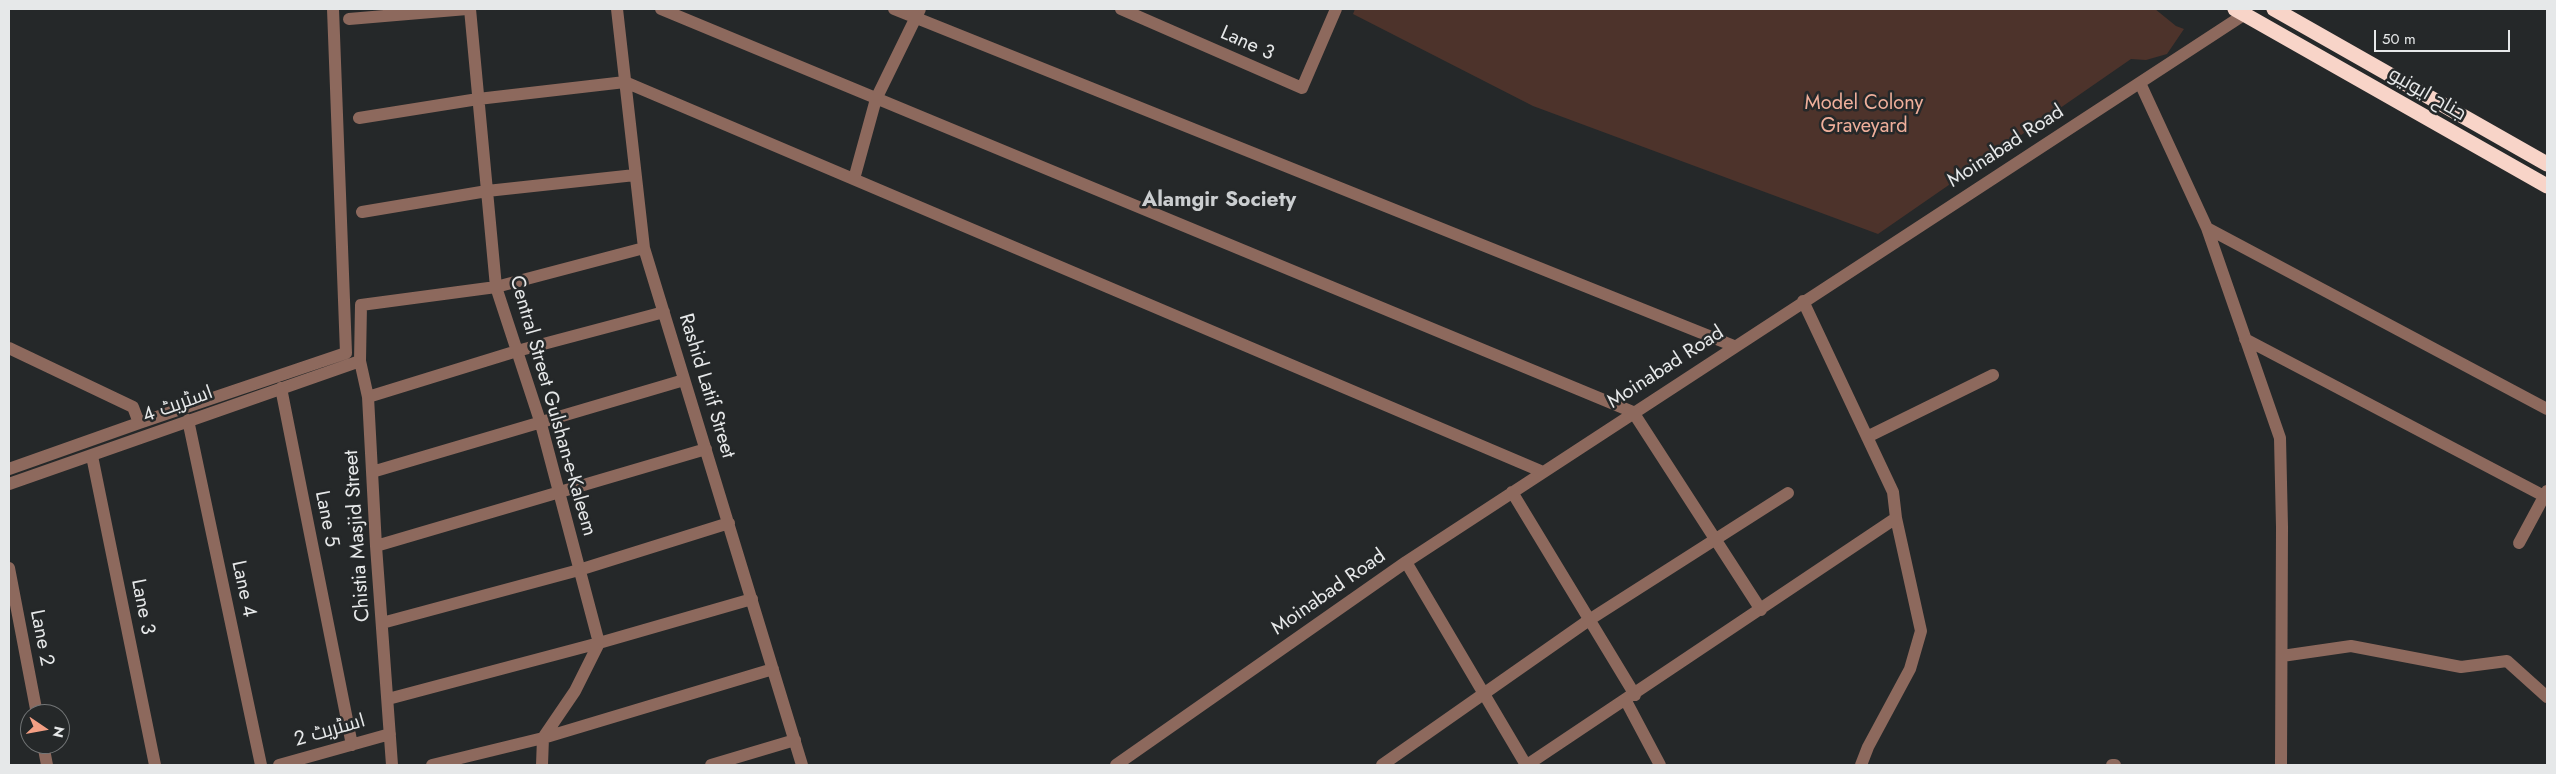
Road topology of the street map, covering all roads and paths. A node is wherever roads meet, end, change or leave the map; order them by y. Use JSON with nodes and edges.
{"nodes":[{"id":1,"x":333,"y":9,"type":"edge"},
{"id":2,"x":468,"y":9,"type":"edge"},
{"id":3,"x":617,"y":9,"type":"edge"},
{"id":4,"x":661,"y":9,"type":"edge"},
{"id":5,"x":894,"y":9,"type":"edge"},
{"id":6,"x":1121,"y":9,"type":"edge"},
{"id":7,"x":1336,"y":9,"type":"edge"},
{"id":8,"x":2274,"y":9,"type":"edge"},
{"id":9,"x":2240,"y":11,"type":"edge"},
{"id":10,"x":918,"y":13,"type":"edge"},
{"id":11,"x":349,"y":19,"type":"dead end"},
{"id":12,"x":625,"y":82,"type":"junction"},
{"id":13,"x":2140,"y":83,"type":"junction"},
{"id":14,"x":478,"y":99,"type":"junction"},
{"id":15,"x":876,"y":99,"type":"junction"},
{"id":16,"x":359,"y":118,"type":"dead end"},
{"id":17,"x":2547,"y":164,"type":"edge"},
{"id":18,"x":636,"y":174,"type":"junction"},
{"id":19,"x":854,"y":179,"type":"junction"},
{"id":20,"x":2547,"y":186,"type":"edge"},
{"id":21,"x":487,"y":191,"type":"junction"},
{"id":22,"x":362,"y":212,"type":"dead end"},
{"id":23,"x":2206,"y":228,"type":"junction"},
{"id":24,"x":644,"y":248,"type":"junction"},
{"id":25,"x":496,"y":287,"type":"junction"},
{"id":26,"x":1803,"y":301,"type":"junction"},
{"id":27,"x":664,"y":312,"type":"junction"},
{"id":28,"x":2245,"y":339,"type":"junction"},
{"id":29,"x":1734,"y":346,"type":"junction"},
{"id":30,"x":9,"y":348,"type":"edge"},
{"id":31,"x":517,"y":351,"type":"junction"},
{"id":32,"x":360,"y":360,"type":"junction"},
{"id":33,"x":1994,"y":375,"type":"dead end"},
{"id":34,"x":684,"y":380,"type":"junction"},
{"id":35,"x":281,"y":388,"type":"junction"},
{"id":36,"x":368,"y":397,"type":"junction"},
{"id":37,"x":2547,"y":409,"type":"edge"},
{"id":38,"x":1634,"y":412,"type":"junction"},
{"id":39,"x":188,"y":420,"type":"junction"},
{"id":40,"x":139,"y":423,"type":"junction"},
{"id":41,"x":541,"y":424,"type":"junction"},
{"id":42,"x":1867,"y":437,"type":"junction"},
{"id":43,"x":706,"y":449,"type":"junction"},
{"id":44,"x":92,"y":456,"type":"junction"},
{"id":45,"x":9,"y":469,"type":"edge"},
{"id":46,"x":372,"y":472,"type":"junction"},
{"id":47,"x":1543,"y":472,"type":"junction"},
{"id":48,"x":9,"y":484,"type":"edge"},
{"id":49,"x":1512,"y":492,"type":"junction"},
{"id":50,"x":1788,"y":493,"type":"dead end"},
{"id":51,"x":559,"y":494,"type":"junction"},
{"id":52,"x":2546,"y":494,"type":"edge"},
{"id":53,"x":1896,"y":518,"type":"junction"},
{"id":54,"x":729,"y":523,"type":"junction"},
{"id":55,"x":1716,"y":539,"type":"junction"},
{"id":56,"x":2518,"y":544,"type":"dead end"},
{"id":57,"x":376,"y":546,"type":"junction"},
{"id":58,"x":1406,"y":562,"type":"junction"},
{"id":59,"x":9,"y":568,"type":"edge"},
{"id":60,"x":579,"y":570,"type":"junction"},
{"id":61,"x":752,"y":599,"type":"junction"},
{"id":62,"x":1761,"y":610,"type":"junction"},
{"id":63,"x":1589,"y":620,"type":"junction"},
{"id":64,"x":382,"y":623,"type":"junction"},
{"id":65,"x":599,"y":643,"type":"junction"},
{"id":66,"x":2282,"y":656,"type":"junction"},
{"id":67,"x":773,"y":669,"type":"junction"},
{"id":68,"x":1483,"y":694,"type":"junction"},
{"id":69,"x":1630,"y":698,"type":"junction"},
{"id":70,"x":2547,"y":698,"type":"edge"},
{"id":71,"x":388,"y":699,"type":"junction"},
{"id":72,"x":35,"y":704,"type":"edge"},
{"id":73,"x":390,"y":734,"type":"junction"},
{"id":74,"x":543,"y":738,"type":"junction"},
{"id":75,"x":795,"y":740,"type":"junction"},
{"id":76,"x":352,"y":745,"type":"junction"},
{"id":77,"x":1530,"y":764,"type":"edge"},
{"id":78,"x":155,"y":765,"type":"edge"},
{"id":79,"x":261,"y":765,"type":"edge"},
{"id":80,"x":279,"y":765,"type":"edge"},
{"id":81,"x":392,"y":765,"type":"edge"},
{"id":82,"x":432,"y":765,"type":"edge"},
{"id":83,"x":542,"y":765,"type":"edge"},
{"id":84,"x":711,"y":765,"type":"edge"},
{"id":85,"x":802,"y":765,"type":"edge"},
{"id":86,"x":1116,"y":765,"type":"edge"},
{"id":87,"x":1382,"y":765,"type":"edge"},
{"id":88,"x":1660,"y":765,"type":"edge"},
{"id":89,"x":1861,"y":765,"type":"edge"},
{"id":90,"x":2281,"y":765,"type":"edge"}],
"edges":[{"from":1,"to":40,"type":"street"},
{"from":2,"to":11,"type":"street"},
{"from":2,"to":14,"type":"street","name":"Central Street Gulshan-e-Kaleem"},
{"from":3,"to":12,"type":"street","name":"Rashid Latif Street"},
{"from":4,"to":15,"type":"street"},
{"from":5,"to":10,"type":"street"},
{"from":6,"to":7,"type":"street","name":"Lane 3"},
{"from":8,"to":17,"type":"highway","name":"جناح ایونیو"},
{"from":9,"to":13,"type":"street","name":"Moinabad Road"},
{"from":9,"to":20,"type":"highway","name":"جناح ایونیو"},
{"from":10,"to":15,"type":"street"},
{"from":10,"to":29,"type":"street"},
{"from":12,"to":14,"type":"street"},
{"from":12,"to":18,"type":"street","name":"Rashid Latif Street"},
{"from":12,"to":19,"type":"street"},
{"from":13,"to":23,"type":"street"},
{"from":13,"to":26,"type":"street","name":"Moinabad Road"},
{"from":14,"to":16,"type":"street"},
{"from":14,"to":21,"type":"street","name":"Central Street Gulshan-e-Kaleem"},
{"from":15,"to":19,"type":"street"},
{"from":15,"to":38,"type":"street"},
{"from":18,"to":21,"type":"street"},
{"from":18,"to":24,"type":"street","name":"Rashid Latif Street"},
{"from":19,"to":47,"type":"street"},
{"from":21,"to":22,"type":"street"},
{"from":21,"to":25,"type":"street","name":"Central Street Gulshan-e-Kaleem"},
{"from":23,"to":28,"type":"street"},
{"from":23,"to":37,"type":"street"},
{"from":24,"to":25,"type":"street"},
{"from":24,"to":27,"type":"street","name":"Rashid Latif Street"},
{"from":25,"to":31,"type":"street","name":"Central Street Gulshan-e-Kaleem"},
{"from":25,"to":32,"type":"street","name":"Chistia Masjid Street"},
{"from":26,"to":29,"type":"street","name":"Moinabad Road"},
{"from":26,"to":42,"type":"street"},
{"from":27,"to":31,"type":"street"},
{"from":27,"to":34,"type":"street","name":"Rashid Latif Street"},
{"from":28,"to":52,"type":"street"},
{"from":28,"to":66,"type":"street"},
{"from":29,"to":38,"type":"street","name":"Moinabad Road"},
{"from":30,"to":40,"type":"street"},
{"from":31,"to":36,"type":"street"},
{"from":31,"to":41,"type":"street","name":"Central Street Gulshan-e-Kaleem"},
{"from":32,"to":35,"type":"street","name":"اسٹریٹ 4"},
{"from":32,"to":36,"type":"street","name":"Chistia Masjid Street"},
{"from":33,"to":42,"type":"street"},
{"from":34,"to":41,"type":"street"},
{"from":34,"to":43,"type":"street","name":"Rashid Latif Street"},
{"from":35,"to":39,"type":"street","name":"اسٹریٹ 4"},
{"from":35,"to":76,"type":"street","name":"Lane 5"},
{"from":36,"to":46,"type":"street","name":"Chistia Masjid Street"},
{"from":38,"to":47,"type":"street","name":"Moinabad Road"},
{"from":38,"to":55,"type":"street"},
{"from":39,"to":44,"type":"street","name":"اسٹریٹ 4"},
{"from":39,"to":79,"type":"street","name":"Lane 4"},
{"from":40,"to":45,"type":"street"},
{"from":41,"to":46,"type":"street"},
{"from":41,"to":51,"type":"street","name":"Central Street Gulshan-e-Kaleem"},
{"from":42,"to":53,"type":"street"},
{"from":43,"to":51,"type":"street"},
{"from":43,"to":54,"type":"street","name":"Rashid Latif Street"},
{"from":44,"to":48,"type":"street","name":"اسٹریٹ 4"},
{"from":44,"to":78,"type":"street","name":"Lane 3"},
{"from":46,"to":57,"type":"street","name":"Chistia Masjid Street"},
{"from":47,"to":49,"type":"street","name":"Moinabad Road"},
{"from":49,"to":58,"type":"street","name":"Moinabad Road"},
{"from":49,"to":63,"type":"street"},
{"from":50,"to":55,"type":"street"},
{"from":51,"to":57,"type":"street"},
{"from":51,"to":60,"type":"street","name":"Central Street Gulshan-e-Kaleem"},
{"from":52,"to":56,"type":"street"},
{"from":53,"to":62,"type":"street"},
{"from":53,"to":89,"type":"street"},
{"from":54,"to":60,"type":"street"},
{"from":54,"to":61,"type":"street","name":"Rashid Latif Street"},
{"from":55,"to":62,"type":"street"},
{"from":55,"to":63,"type":"street"},
{"from":57,"to":64,"type":"street","name":"Chistia Masjid Street"},
{"from":58,"to":68,"type":"street"},
{"from":58,"to":86,"type":"street","name":"Moinabad Road"},
{"from":59,"to":72,"type":"street","name":"Lane 2"},
{"from":60,"to":64,"type":"street"},
{"from":60,"to":65,"type":"street","name":"Central Street Gulshan-e-Kaleem"},
{"from":61,"to":65,"type":"street"},
{"from":61,"to":67,"type":"street","name":"Rashid Latif Street"},
{"from":62,"to":69,"type":"street"},
{"from":63,"to":68,"type":"street"},
{"from":63,"to":69,"type":"street"},
{"from":64,"to":71,"type":"street","name":"Chistia Masjid Street"},
{"from":65,"to":71,"type":"street"},
{"from":65,"to":74,"type":"street"},
{"from":66,"to":70,"type":"street"},
{"from":66,"to":90,"type":"street"},
{"from":67,"to":74,"type":"street"},
{"from":67,"to":75,"type":"street","name":"Rashid Latif Street"},
{"from":68,"to":77,"type":"street"},
{"from":68,"to":87,"type":"street"},
{"from":69,"to":77,"type":"street"},
{"from":69,"to":88,"type":"street"},
{"from":71,"to":73,"type":"street","name":"Chistia Masjid Street"},
{"from":73,"to":76,"type":"street","name":"اسٹریٹ 2"},
{"from":73,"to":81,"type":"street","name":"Chistia Masjid Street"},
{"from":74,"to":82,"type":"street"},
{"from":74,"to":83,"type":"street"},
{"from":75,"to":84,"type":"street"},
{"from":75,"to":85,"type":"street","name":"Rashid Latif Street"},
{"from":76,"to":80,"type":"street","name":"اسٹریٹ 2"}]}
